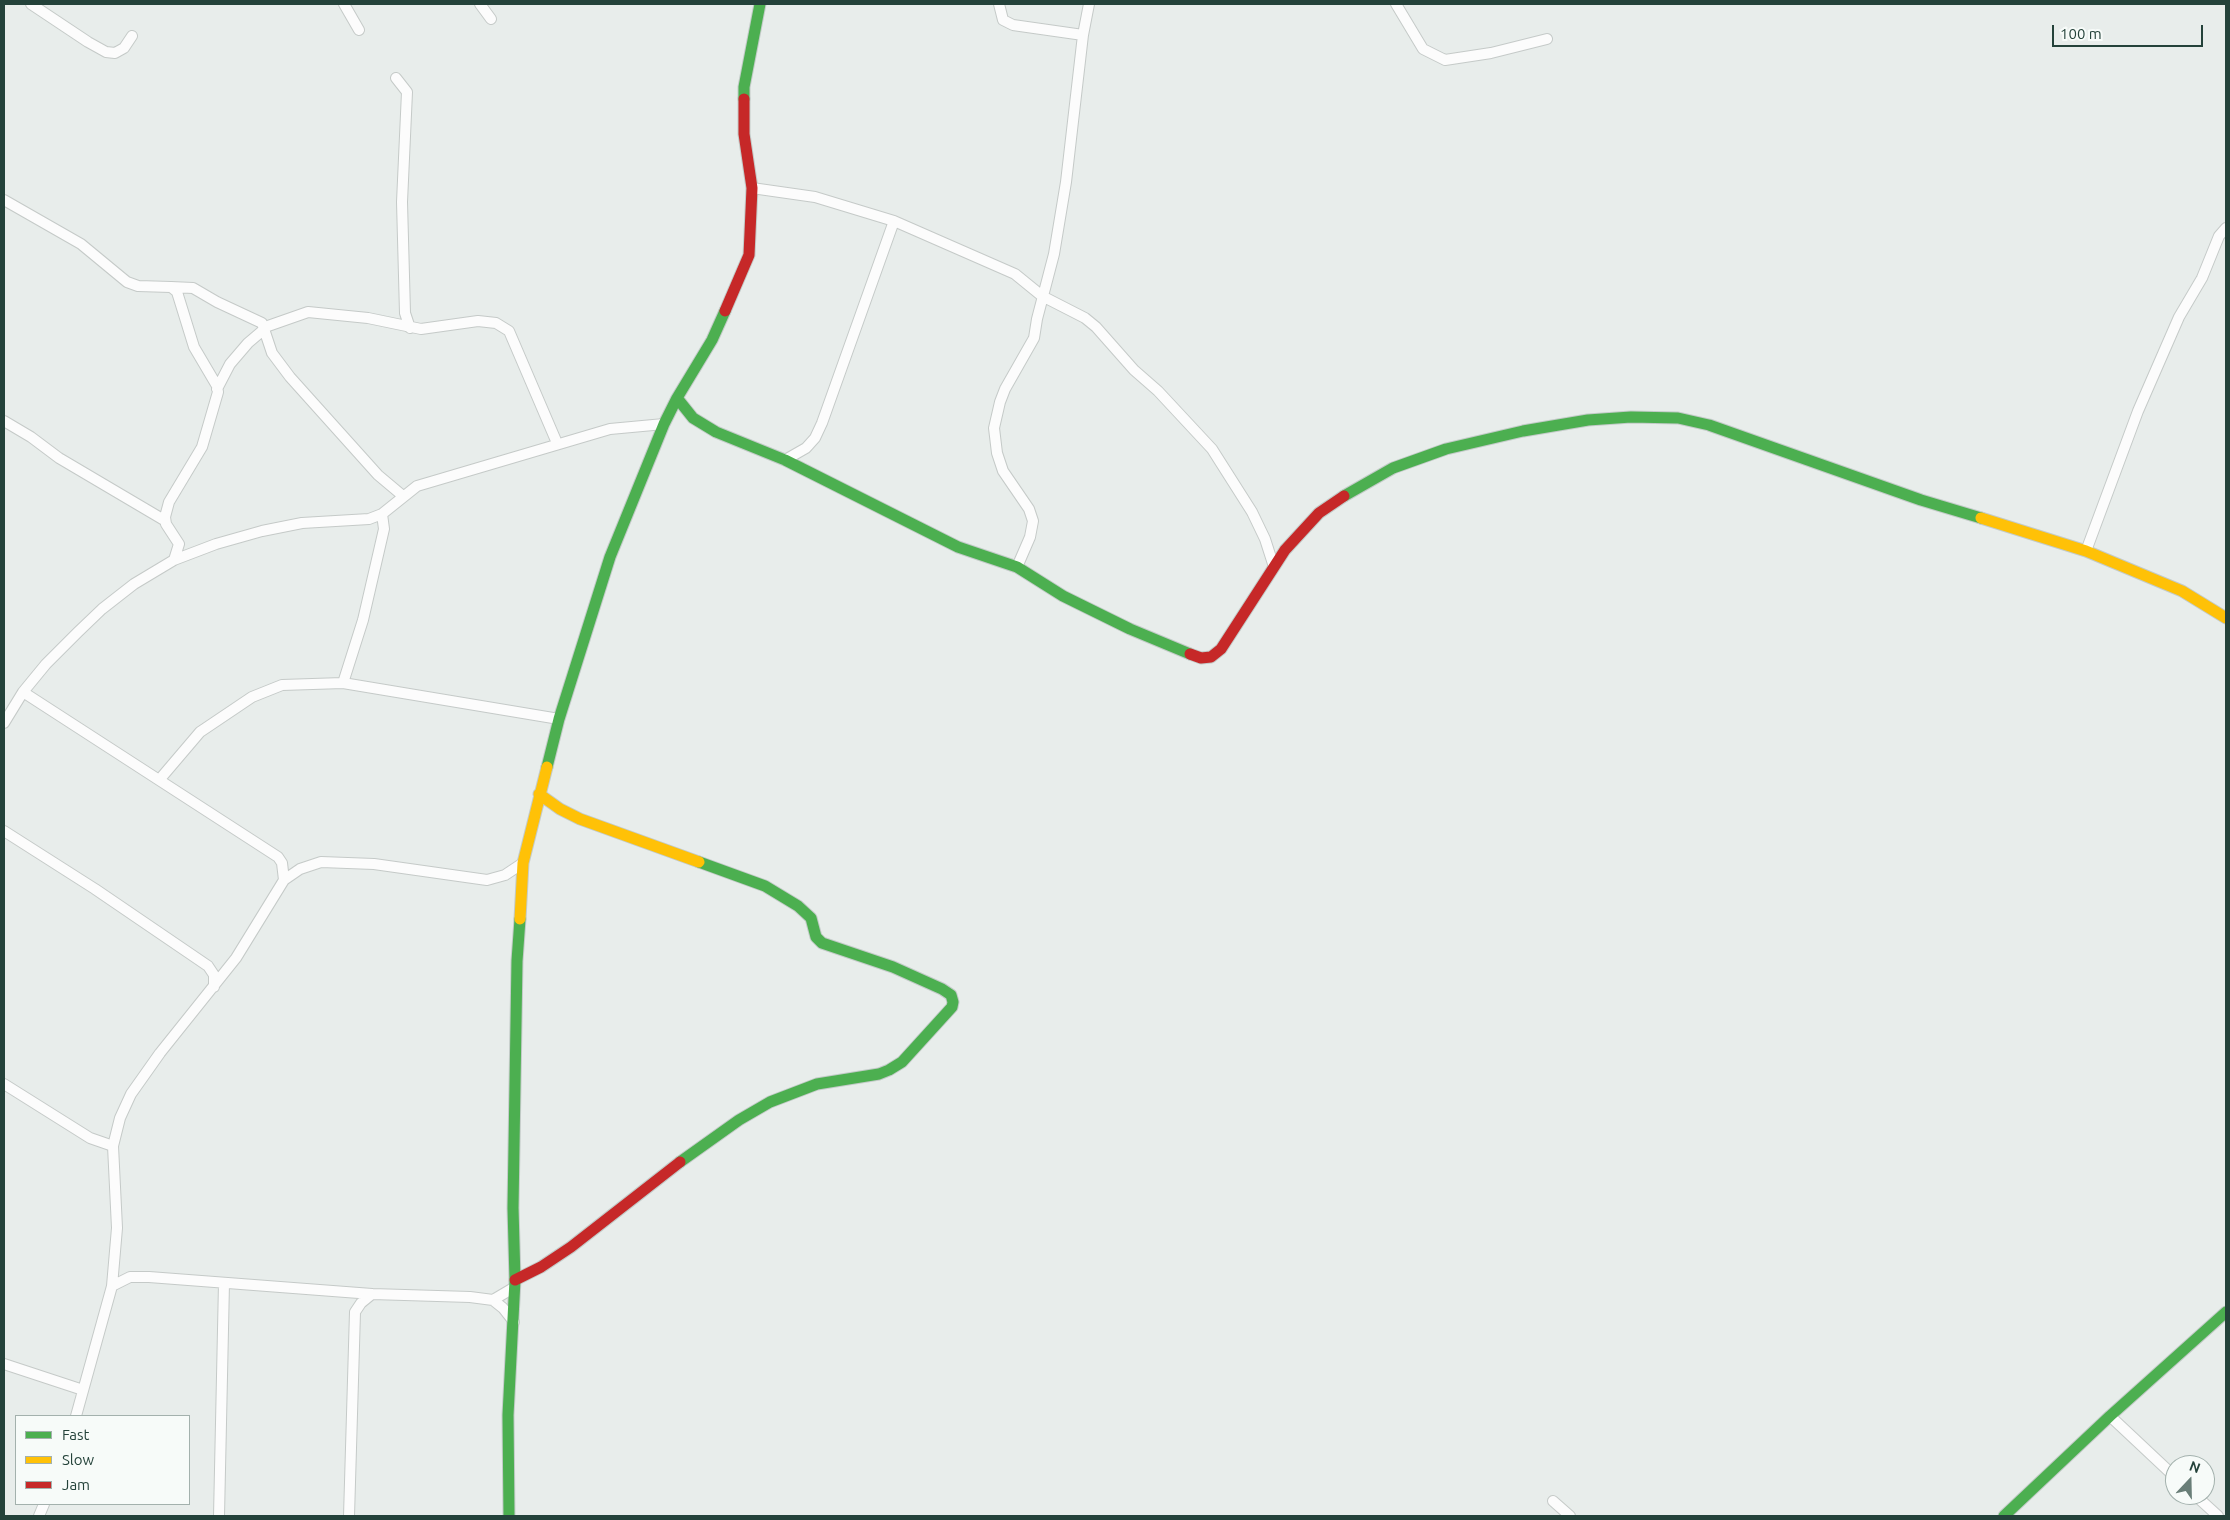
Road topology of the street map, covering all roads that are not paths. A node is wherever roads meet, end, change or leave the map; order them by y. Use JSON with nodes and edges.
{"nodes":[{"id":1,"x":31,"y":4,"type":"edge"},
{"id":2,"x":344,"y":4,"type":"edge"},
{"id":3,"x":480,"y":4,"type":"edge"},
{"id":4,"x":760,"y":4,"type":"edge"},
{"id":5,"x":1000,"y":4,"type":"edge"},
{"id":6,"x":1089,"y":4,"type":"edge"},
{"id":7,"x":1396,"y":4,"type":"edge"},
{"id":8,"x":491,"y":19,"type":"dead end"},
{"id":9,"x":359,"y":30,"type":"dead end"},
{"id":10,"x":1083,"y":35,"type":"junction"},
{"id":11,"x":132,"y":36,"type":"dead end"},
{"id":12,"x":1547,"y":38,"type":"dead end"},
{"id":13,"x":396,"y":78,"type":"dead end"},
{"id":14,"x":752,"y":188,"type":"junction"},
{"id":15,"x":4,"y":200,"type":"edge"},
{"id":16,"x":894,"y":221,"type":"junction"},
{"id":17,"x":2226,"y":228,"type":"edge"},
{"id":18,"x":171,"y":287,"type":"junction"},
{"id":19,"x":1042,"y":296,"type":"junction"},
{"id":20,"x":410,"y":328,"type":"junction"},
{"id":21,"x":264,"y":329,"type":"junction"},
{"id":22,"x":217,"y":389,"type":"junction"},
{"id":23,"x":677,"y":398,"type":"junction"},
{"id":24,"x":4,"y":422,"type":"edge"},
{"id":25,"x":664,"y":424,"type":"junction"},
{"id":26,"x":557,"y":443,"type":"junction"},
{"id":27,"x":785,"y":460,"type":"junction"},
{"id":28,"x":403,"y":496,"type":"junction"},
{"id":29,"x":382,"y":514,"type":"junction"},
{"id":30,"x":164,"y":520,"type":"junction"},
{"id":31,"x":2086,"y":551,"type":"junction"},
{"id":32,"x":174,"y":560,"type":"junction"},
{"id":33,"x":1017,"y":567,"type":"junction"},
{"id":34,"x":1274,"y":567,"type":"junction"},
{"id":35,"x":2226,"y":618,"type":"edge"},
{"id":36,"x":343,"y":683,"type":"junction"},
{"id":37,"x":23,"y":692,"type":"junction"},
{"id":38,"x":559,"y":719,"type":"junction"},
{"id":39,"x":4,"y":723,"type":"edge"},
{"id":40,"x":160,"y":779,"type":"junction"},
{"id":41,"x":539,"y":794,"type":"junction"},
{"id":42,"x":4,"y":830,"type":"edge"},
{"id":43,"x":523,"y":863,"type":"junction"},
{"id":44,"x":284,"y":880,"type":"junction"},
{"id":45,"x":214,"y":987,"type":"junction"},
{"id":46,"x":4,"y":1084,"type":"edge"},
{"id":47,"x":113,"y":1146,"type":"junction"},
{"id":48,"x":114,"y":1263,"type":"junction"},
{"id":49,"x":130,"y":1277,"type":"junction"},
{"id":50,"x":224,"y":1283,"type":"junction"},
{"id":51,"x":515,"y":1284,"type":"junction"},
{"id":52,"x":112,"y":1286,"type":"junction"},
{"id":53,"x":372,"y":1294,"type":"junction"},
{"id":54,"x":493,"y":1300,"type":"junction"},
{"id":55,"x":2226,"y":1312,"type":"edge"},
{"id":56,"x":514,"y":1322,"type":"junction"},
{"id":57,"x":4,"y":1364,"type":"edge"},
{"id":58,"x":83,"y":1390,"type":"junction"},
{"id":59,"x":76,"y":1415,"type":"edge"},
{"id":60,"x":2110,"y":1416,"type":"junction"},
{"id":61,"x":2165,"y":1468,"type":"edge"},
{"id":62,"x":1553,"y":1501,"type":"dead end"},
{"id":63,"x":2206,"y":1505,"type":"edge"},
{"id":64,"x":219,"y":1516,"type":"edge"},
{"id":65,"x":349,"y":1516,"type":"edge"},
{"id":66,"x":509,"y":1516,"type":"edge"},
{"id":67,"x":1570,"y":1516,"type":"edge"},
{"id":68,"x":2004,"y":1516,"type":"edge"},
{"id":69,"x":2218,"y":1516,"type":"edge"}],
"edges":[{"from":1,"to":11,"type":"street"},
{"from":2,"to":9,"type":"street"},
{"from":3,"to":8,"type":"street"},
{"from":4,"to":14,"type":"street"},
{"from":5,"to":10,"type":"street"},
{"from":6,"to":10,"type":"street"},
{"from":7,"to":12,"type":"street"},
{"from":10,"to":19,"type":"street"},
{"from":13,"to":20,"type":"street"},
{"from":14,"to":16,"type":"street"},
{"from":14,"to":23,"type":"street"},
{"from":15,"to":18,"type":"street"},
{"from":16,"to":19,"type":"street"},
{"from":16,"to":27,"type":"street"},
{"from":17,"to":31,"type":"street"},
{"from":18,"to":21,"type":"street"},
{"from":18,"to":22,"type":"street"},
{"from":19,"to":33,"type":"street"},
{"from":19,"to":34,"type":"street"},
{"from":20,"to":21,"type":"street"},
{"from":20,"to":26,"type":"street"},
{"from":21,"to":22,"type":"street"},
{"from":21,"to":28,"type":"street"},
{"from":22,"to":30,"type":"street"},
{"from":23,"to":25,"type":"street"},
{"from":23,"to":27,"type":"street"},
{"from":24,"to":30,"type":"street"},
{"from":25,"to":26,"type":"street"},
{"from":25,"to":38,"type":"street"},
{"from":26,"to":28,"type":"street"},
{"from":27,"to":33,"type":"street"},
{"from":28,"to":29,"type":"street"},
{"from":29,"to":32,"type":"street"},
{"from":29,"to":36,"type":"street"},
{"from":30,"to":32,"type":"street"},
{"from":31,"to":34,"type":"street"},
{"from":31,"to":35,"type":"street"},
{"from":32,"to":37,"type":"street"},
{"from":33,"to":34,"type":"street"},
{"from":36,"to":38,"type":"street"},
{"from":36,"to":40,"type":"street"},
{"from":37,"to":39,"type":"street"},
{"from":37,"to":40,"type":"street"},
{"from":38,"to":41,"type":"street"},
{"from":40,"to":44,"type":"street"},
{"from":41,"to":43,"type":"street"},
{"from":41,"to":51,"type":"street"},
{"from":42,"to":45,"type":"street"},
{"from":43,"to":44,"type":"street"},
{"from":43,"to":51,"type":"street"},
{"from":44,"to":45,"type":"street"},
{"from":45,"to":47,"type":"street"},
{"from":46,"to":47,"type":"street"},
{"from":47,"to":48,"type":"street"},
{"from":48,"to":49,"type":"street"},
{"from":48,"to":52,"type":"street"},
{"from":49,"to":50,"type":"street"},
{"from":49,"to":52,"type":"street"},
{"from":50,"to":53,"type":"street"},
{"from":50,"to":64,"type":"street"},
{"from":51,"to":54,"type":"street"},
{"from":51,"to":56,"type":"street"},
{"from":52,"to":58,"type":"street"},
{"from":53,"to":54,"type":"street"},
{"from":53,"to":65,"type":"street"},
{"from":54,"to":56,"type":"street"},
{"from":55,"to":60,"type":"street"},
{"from":56,"to":66,"type":"street"},
{"from":57,"to":58,"type":"street"},
{"from":58,"to":59,"type":"street"},
{"from":60,"to":61,"type":"street"},
{"from":60,"to":68,"type":"street"},
{"from":62,"to":67,"type":"street"},
{"from":63,"to":69,"type":"street"}]}
